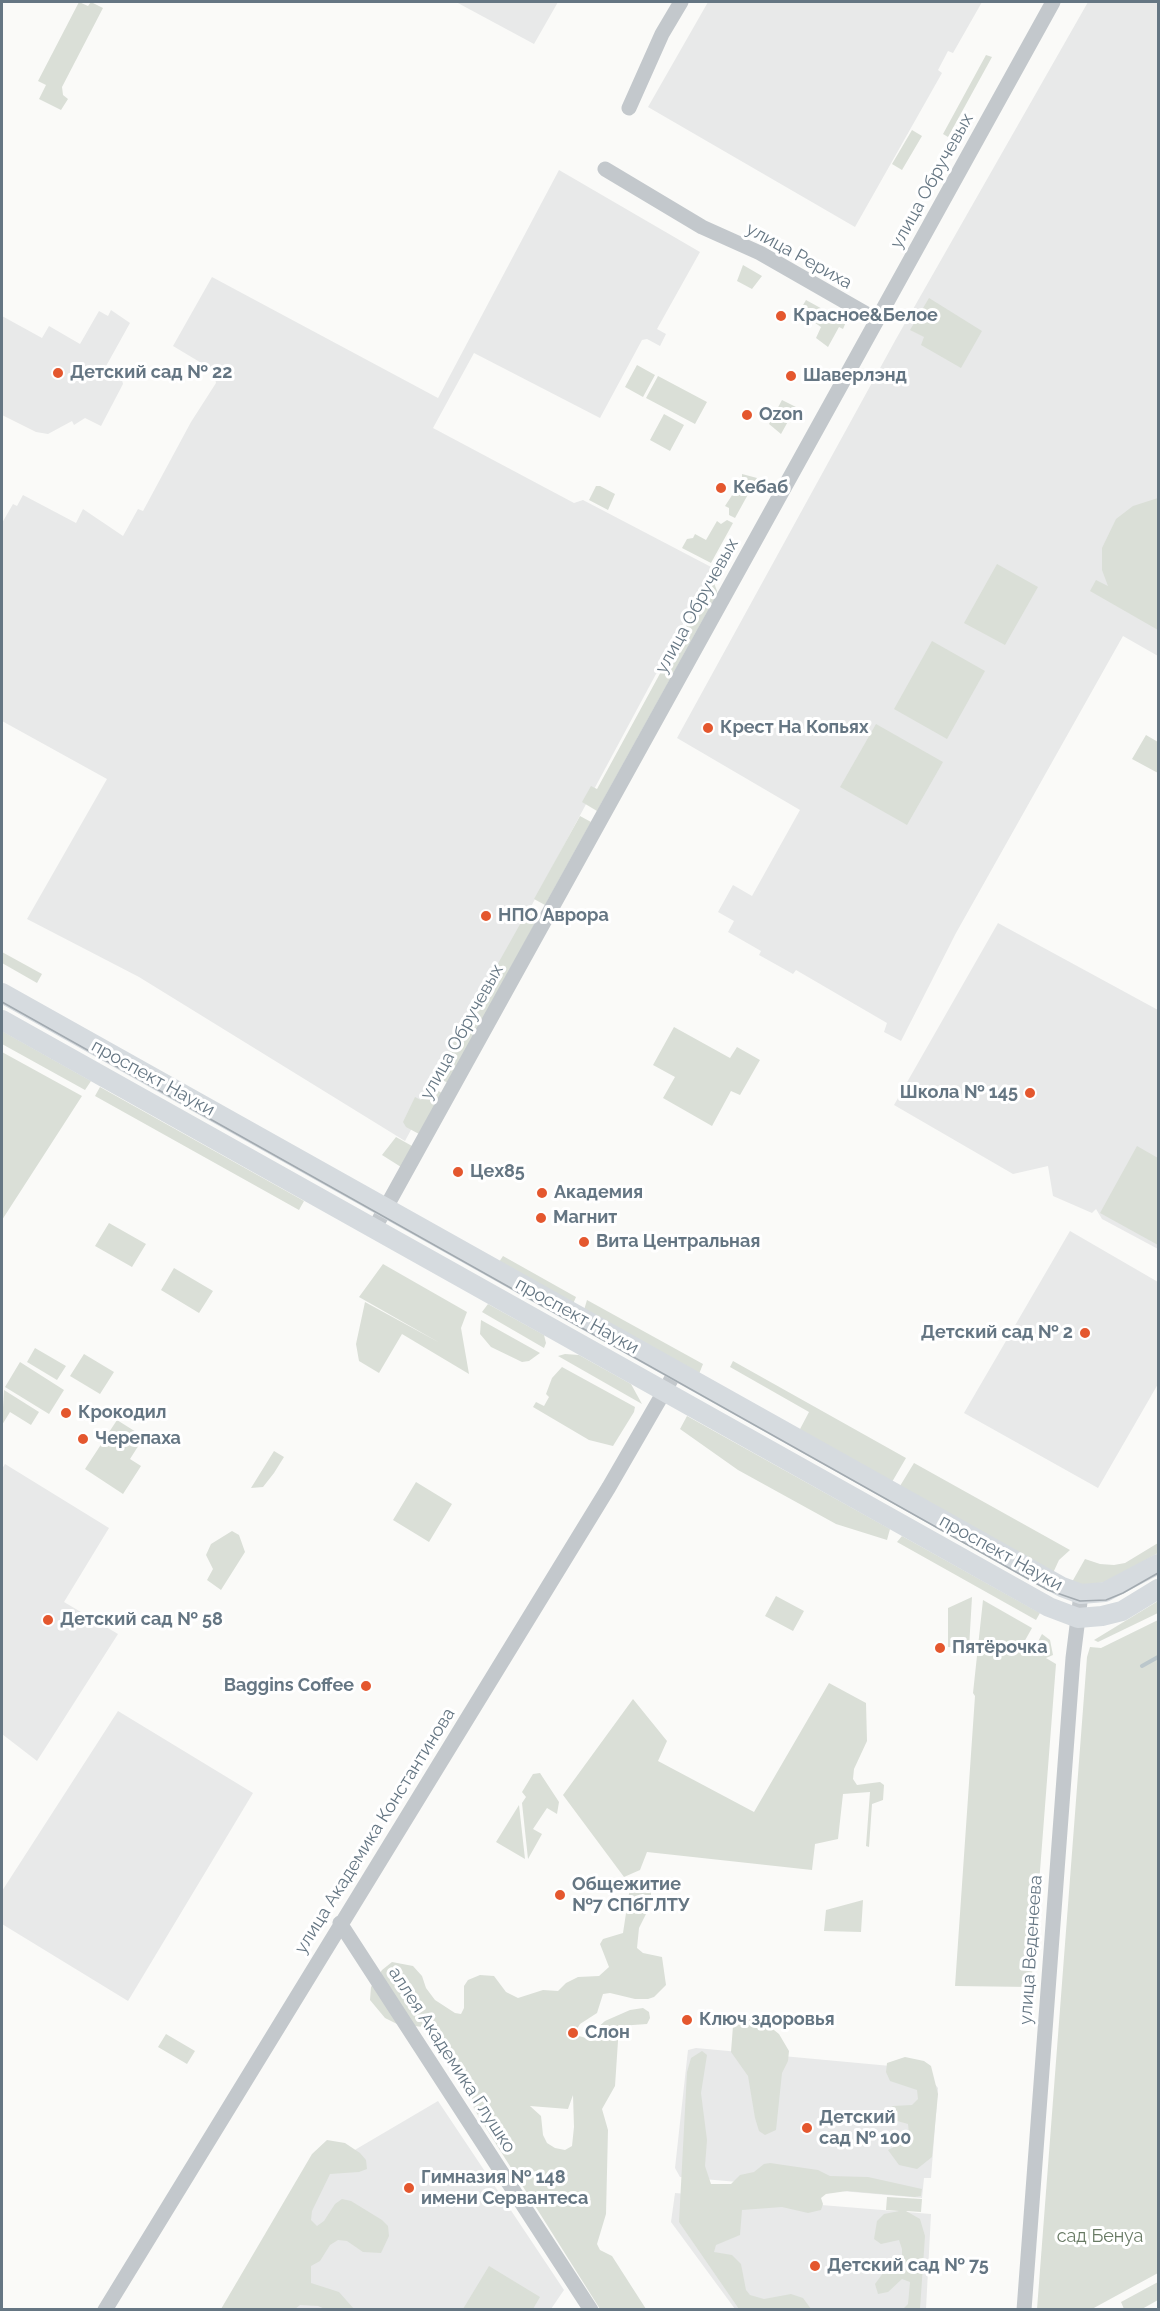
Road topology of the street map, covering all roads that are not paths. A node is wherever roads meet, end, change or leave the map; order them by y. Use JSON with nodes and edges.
{"nodes":[{"id":1,"x":681,"y":2,"type":"edge"},
{"id":2,"x":1053,"y":2,"type":"edge"},
{"id":3,"x":629,"y":108,"type":"dead end"},
{"id":4,"x":606,"y":169,"type":"dead end"},
{"id":5,"x":877,"y":320,"type":"junction"},
{"id":6,"x":2,"y":993,"type":"edge"},
{"id":7,"x":2,"y":1020,"type":"edge"},
{"id":8,"x":386,"y":1209,"type":"junction"},
{"id":9,"x":374,"y":1229,"type":"junction"},
{"id":10,"x":676,"y":1371,"type":"junction"},
{"id":11,"x":664,"y":1392,"type":"junction"},
{"id":12,"x":1158,"y":1564,"type":"edge"},
{"id":13,"x":1158,"y":1589,"type":"edge"},
{"id":14,"x":1081,"y":1593,"type":"junction"},
{"id":15,"x":1078,"y":1618,"type":"junction"},
{"id":16,"x":340,"y":1923,"type":"junction"},
{"id":17,"x":105,"y":2310,"type":"edge"},
{"id":18,"x":591,"y":2310,"type":"edge"},
{"id":19,"x":1024,"y":2310,"type":"edge"}],
"edges":[{"from":1,"to":3,"type":"street"},
{"from":2,"to":5,"type":"street","name":"улица Обручевых"},
{"from":4,"to":5,"type":"street","name":"улица Рериха"},
{"from":5,"to":8,"type":"street","name":"улица Обручевых"},
{"from":6,"to":8,"type":"main road","name":"проспект Науки"},
{"from":7,"to":9,"type":"main road","name":"проспект Науки"},
{"from":8,"to":9,"type":"street","name":"улица Обручевых"},
{"from":8,"to":10,"type":"main road","name":"проспект Науки"},
{"from":9,"to":11,"type":"main road","name":"проспект Науки"},
{"from":10,"to":11,"type":"street","name":"улица Академика Константинова"},
{"from":10,"to":14,"type":"main road","name":"проспект Науки"},
{"from":11,"to":15,"type":"main road","name":"проспект Науки"},
{"from":11,"to":16,"type":"street","name":"улица Академика Константинова"},
{"from":12,"to":14,"type":"main road","name":"проспект Науки"},
{"from":13,"to":15,"type":"main road","name":"проспект Науки"},
{"from":14,"to":15,"type":"street","name":"улица Веденеева"},
{"from":15,"to":19,"type":"street","name":"улица Веденеева"},
{"from":16,"to":17,"type":"street","name":"улица Академика Константинова"},
{"from":16,"to":18,"type":"street","name":"аллея Академика Глушко"}]}
